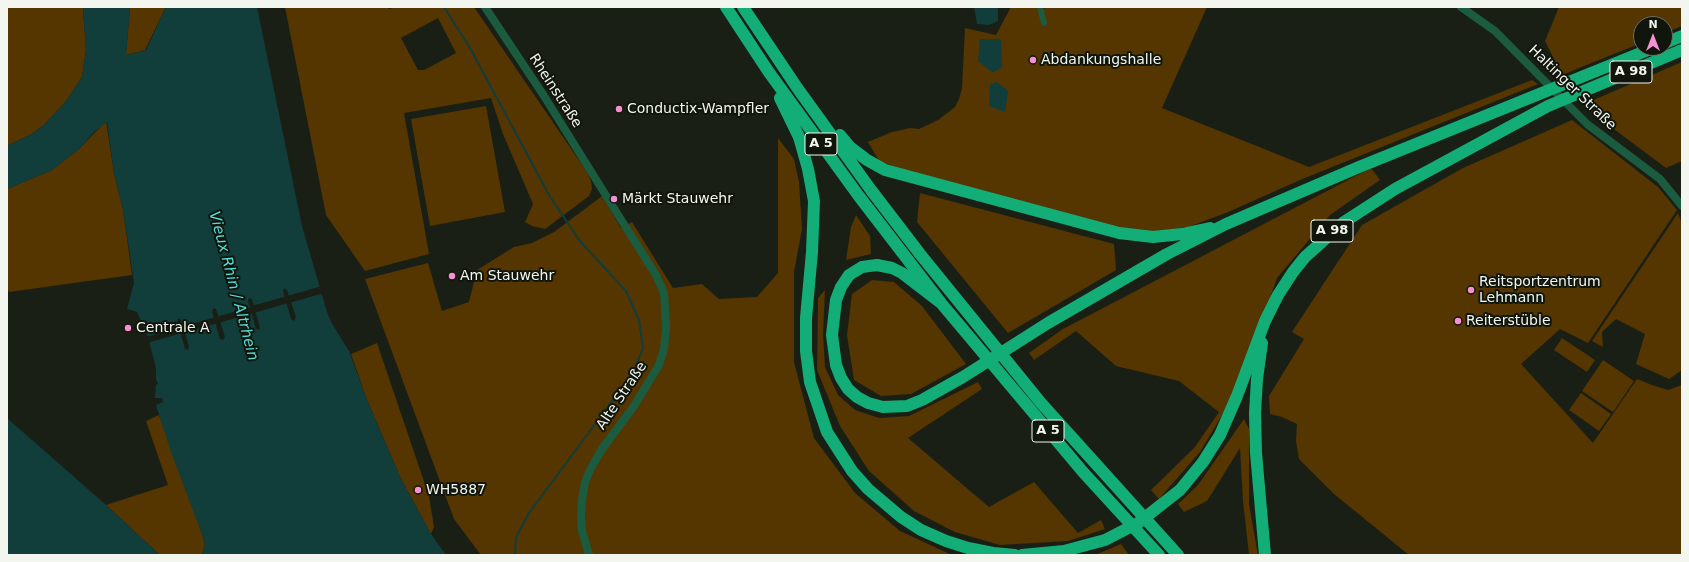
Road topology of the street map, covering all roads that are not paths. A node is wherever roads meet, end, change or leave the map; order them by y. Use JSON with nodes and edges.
{"nodes":[{"id":1,"x":485,"y":7,"type":"edge"},
{"id":2,"x":726,"y":7,"type":"edge"},
{"id":3,"x":742,"y":7,"type":"edge"},
{"id":4,"x":1040,"y":7,"type":"edge"},
{"id":5,"x":1461,"y":7,"type":"edge"},
{"id":6,"x":1044,"y":23,"type":"dead end"},
{"id":7,"x":1682,"y":50,"type":"edge"},
{"id":8,"x":1633,"y":56,"type":"edge"},
{"id":9,"x":768,"y":71,"type":"junction"},
{"id":10,"x":812,"y":108,"type":"junction"},
{"id":11,"x":603,"y":191,"type":"joint"},
{"id":12,"x":1682,"y":206,"type":"edge"},
{"id":13,"x":1226,"y":224,"type":"junction"},
{"id":14,"x":941,"y":303,"type":"junction"},
{"id":15,"x":1265,"y":321,"type":"junction"},
{"id":16,"x":589,"y":555,"type":"edge"},
{"id":17,"x":1014,"y":555,"type":"edge"},
{"id":18,"x":1022,"y":555,"type":"edge"},
{"id":19,"x":1159,"y":555,"type":"edge"},
{"id":20,"x":1178,"y":555,"type":"edge"},
{"id":21,"x":1265,"y":555,"type":"edge"}],
"edges":[{"from":1,"to":11,"type":"street","name":"Rheinstraße"},
{"from":2,"to":9,"type":"highway","number":"A 5"},
{"from":3,"to":10,"type":"highway","number":"A 5"},
{"from":4,"to":6,"type":"street"},
{"from":5,"to":12,"type":"street","name":"Haltinger Straße"},
{"from":7,"to":15,"type":"highway","number":"A 98"},
{"from":8,"to":13,"type":"highway","number":"A 98"},
{"from":9,"to":14,"type":"highway","number":"A 5"},
{"from":9,"to":17,"type":"highway"},
{"from":10,"to":13,"type":"highway"},
{"from":10,"to":20,"type":"highway","number":"A 5"},
{"from":11,"to":16,"type":"street","name":"Alte Straße"},
{"from":13,"to":14,"type":"highway"},
{"from":14,"to":19,"type":"highway","number":"A 5"},
{"from":15,"to":18,"type":"highway"},
{"from":15,"to":21,"type":"highway"}]}
